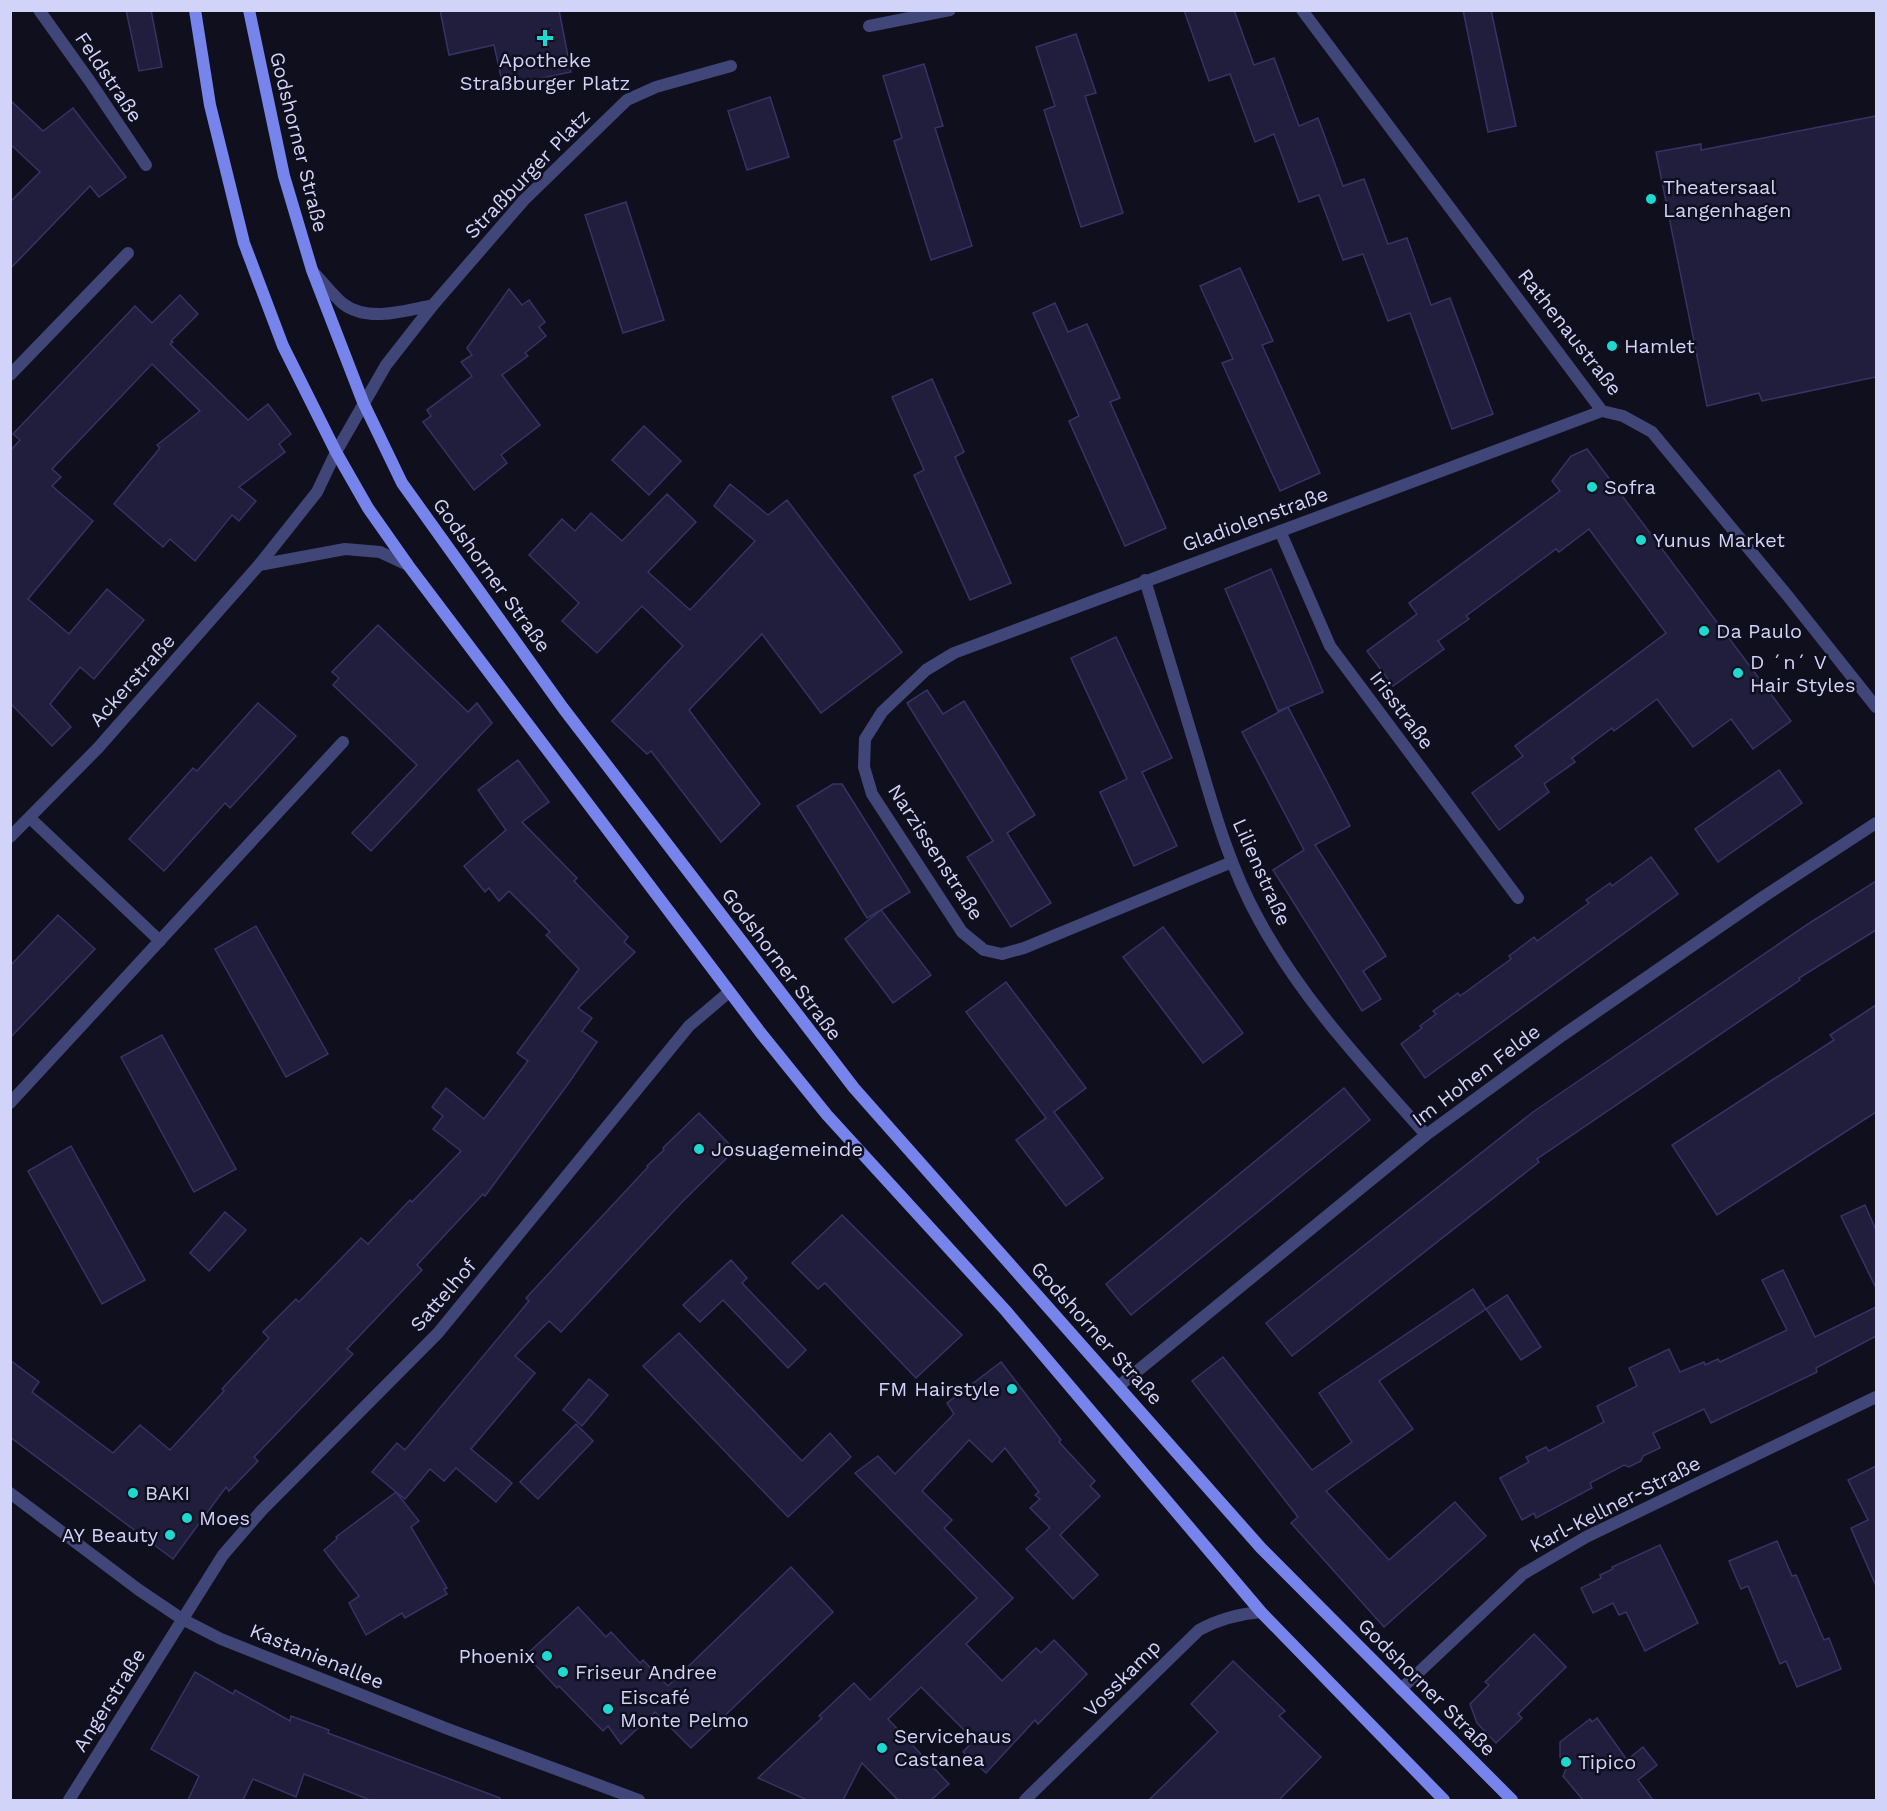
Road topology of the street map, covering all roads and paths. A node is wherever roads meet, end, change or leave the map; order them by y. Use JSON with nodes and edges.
{"nodes":[{"id":1,"x":39,"y":10,"type":"edge"},
{"id":2,"x":195,"y":10,"type":"edge"},
{"id":3,"x":249,"y":10,"type":"edge"},
{"id":4,"x":950,"y":10,"type":"edge"},
{"id":5,"x":1302,"y":10,"type":"edge"},
{"id":6,"x":869,"y":26,"type":"dead end"},
{"id":7,"x":731,"y":66,"type":"dead end"},
{"id":8,"x":146,"y":165,"type":"dead end"},
{"id":9,"x":128,"y":253,"type":"dead end"},
{"id":10,"x":312,"y":270,"type":"junction"},
{"id":11,"x":433,"y":305,"type":"junction"},
{"id":12,"x":10,"y":375,"type":"edge"},
{"id":13,"x":363,"y":402,"type":"junction"},
{"id":14,"x":1602,"y":411,"type":"junction"},
{"id":15,"x":336,"y":452,"type":"junction"},
{"id":16,"x":1280,"y":531,"type":"junction"},
{"id":17,"x":259,"y":565,"type":"junction"},
{"id":18,"x":408,"y":565,"type":"junction"},
{"id":19,"x":1145,"y":580,"type":"junction"},
{"id":20,"x":926,"y":670,"type":"joint"},
{"id":21,"x":1876,"y":707,"type":"edge"},
{"id":22,"x":343,"y":742,"type":"dead end"},
{"id":23,"x":30,"y":818,"type":"junction"},
{"id":24,"x":1876,"y":823,"type":"edge"},
{"id":25,"x":10,"y":837,"type":"edge"},
{"id":26,"x":1232,"y":862,"type":"junction"},
{"id":27,"x":1518,"y":898,"type":"dead end"},
{"id":28,"x":160,"y":940,"type":"junction"},
{"id":29,"x":729,"y":992,"type":"junction"},
{"id":30,"x":10,"y":1103,"type":"edge"},
{"id":31,"x":1426,"y":1135,"type":"junction"},
{"id":32,"x":1119,"y":1386,"type":"junction"},
{"id":33,"x":1876,"y":1397,"type":"edge"},
{"id":34,"x":10,"y":1492,"type":"edge"},
{"id":35,"x":1261,"y":1612,"type":"junction"},
{"id":36,"x":182,"y":1619,"type":"junction"},
{"id":37,"x":1401,"y":1689,"type":"junction"},
{"id":38,"x":71,"y":1799,"type":"edge"},
{"id":39,"x":639,"y":1800,"type":"edge"},
{"id":40,"x":1025,"y":1800,"type":"edge"},
{"id":41,"x":1444,"y":1800,"type":"edge"},
{"id":42,"x":1512,"y":1800,"type":"edge"}],
"edges":[{"from":1,"to":8,"type":"street","name":"Feldstraße"},
{"from":2,"to":15,"type":"main road"},
{"from":3,"to":10,"type":"main road","name":"Godshorner Straße"},
{"from":4,"to":6,"type":"street"},
{"from":5,"to":14,"type":"street","name":"Rathenaustraße"},
{"from":7,"to":11,"type":"street","name":"Straßburger Platz"},
{"from":9,"to":12,"type":"street"},
{"from":10,"to":11,"type":"street"},
{"from":10,"to":13,"type":"main road","name":"Godshorner Straße"},
{"from":11,"to":13,"type":"street","name":"Straßburger Platz"},
{"from":13,"to":15,"type":"street","name":"Straßburger Platz"},
{"from":13,"to":32,"type":"main road","name":"Godshorner Straße"},
{"from":14,"to":16,"type":"street","name":"Gladiolenstraße"},
{"from":14,"to":21,"type":"street","name":"Rathenaustraße"},
{"from":15,"to":17,"type":"street","name":"Ackerstraße"},
{"from":15,"to":18,"type":"main road"},
{"from":16,"to":19,"type":"street","name":"Gladiolenstraße"},
{"from":16,"to":27,"type":"street","name":"Irisstraße"},
{"from":17,"to":18,"type":"street"},
{"from":17,"to":23,"type":"street","name":"Ackerstraße"},
{"from":18,"to":29,"type":"main road"},
{"from":19,"to":20,"type":"street","name":"Gladiolenstraße"},
{"from":19,"to":26,"type":"street","name":"Lilienstraße"},
{"from":20,"to":26,"type":"street","name":"Narzissenstraße"},
{"from":22,"to":28,"type":"street"},
{"from":23,"to":25,"type":"street","name":"Ackerstraße"},
{"from":23,"to":28,"type":"street"},
{"from":24,"to":31,"type":"street","name":"Im Hohen Felde"},
{"from":26,"to":31,"type":"street","name":"Lilienstraße"},
{"from":28,"to":30,"type":"street"},
{"from":29,"to":35,"type":"main road"},
{"from":29,"to":36,"type":"street","name":"Sattelhof"},
{"from":31,"to":32,"type":"street","name":"Im Hohen Felde"},
{"from":32,"to":37,"type":"main road","name":"Godshorner Straße"},
{"from":33,"to":37,"type":"street","name":"Karl-Kellner-Straße"},
{"from":34,"to":36,"type":"street","name":"Kastanienallee"},
{"from":35,"to":40,"type":"street","name":"Vosskamp"},
{"from":35,"to":41,"type":"main road"},
{"from":36,"to":38,"type":"street","name":"Angerstraße"},
{"from":36,"to":39,"type":"street","name":"Kastanienallee"},
{"from":37,"to":42,"type":"main road","name":"Godshorner Straße"}]}
